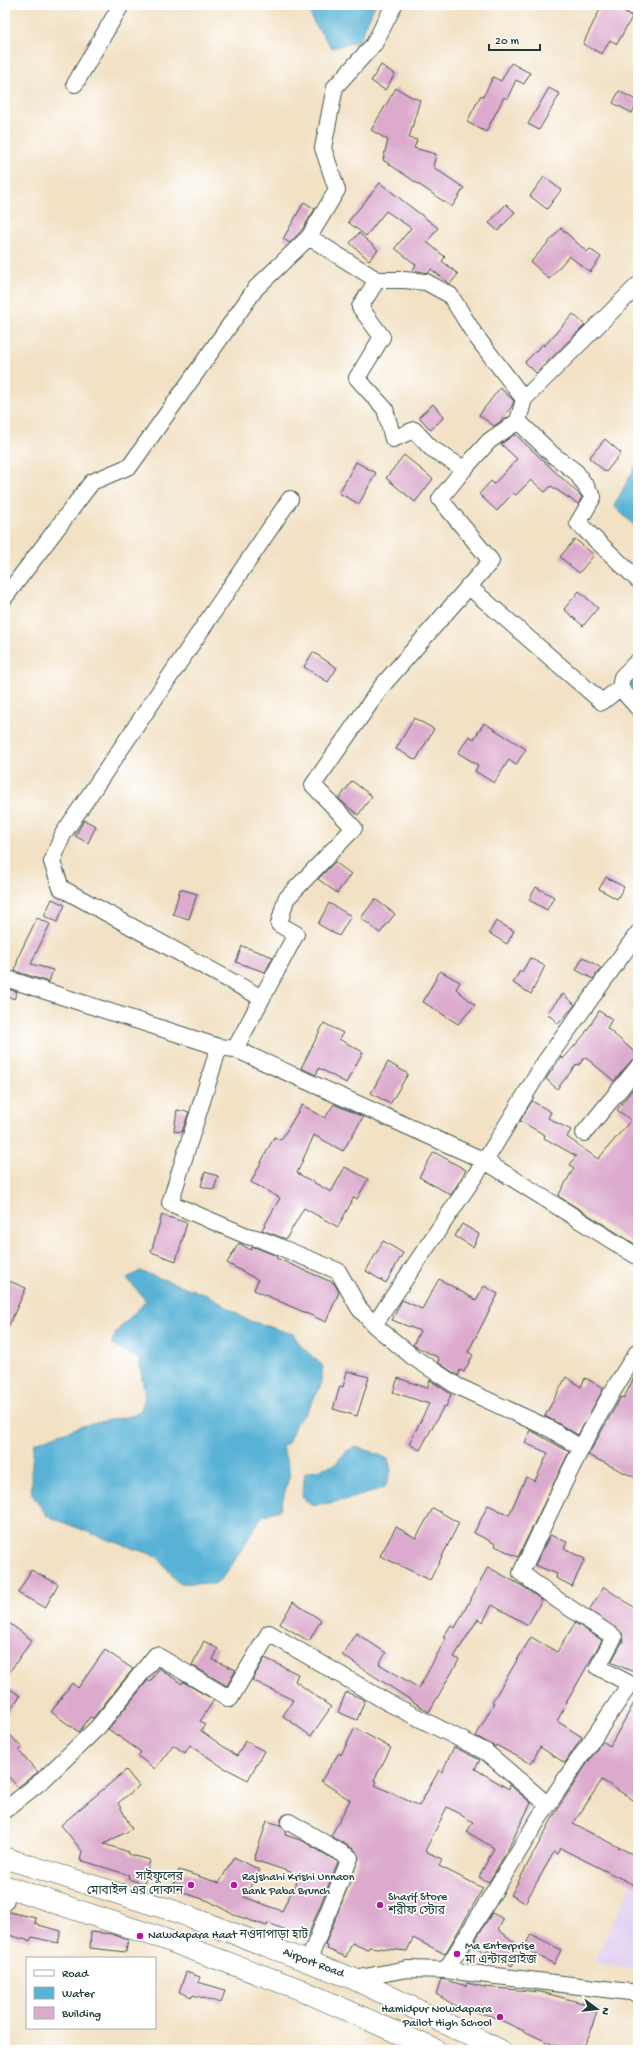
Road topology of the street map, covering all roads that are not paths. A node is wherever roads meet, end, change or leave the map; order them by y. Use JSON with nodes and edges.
{"nodes":[{"id":1,"x":121,"y":5,"type":"edge"},
{"id":2,"x":394,"y":5,"type":"edge"},
{"id":3,"x":631,"y":5,"type":"edge"},
{"id":4,"x":638,"y":9,"type":"edge"},
{"id":5,"x":75,"y":84,"type":"dead end"},
{"id":6,"x":309,"y":237,"type":"junction"},
{"id":7,"x":377,"y":280,"type":"junction"},
{"id":8,"x":638,"y":285,"type":"edge"},
{"id":9,"x":524,"y":400,"type":"junction"},
{"id":10,"x":518,"y":421,"type":"junction"},
{"id":11,"x":464,"y":469,"type":"junction"},
{"id":12,"x":290,"y":499,"type":"dead end"},
{"id":13,"x":638,"y":580,"type":"edge"},
{"id":14,"x":468,"y":586,"type":"junction"},
{"id":15,"x":5,"y":597,"type":"edge"},
{"id":16,"x":638,"y":661,"type":"edge"},
{"id":17,"x":620,"y":688,"type":"junction"},
{"id":18,"x":638,"y":708,"type":"edge"},
{"id":19,"x":638,"y":932,"type":"edge"},
{"id":20,"x":5,"y":978,"type":"edge"},
{"id":21,"x":262,"y":998,"type":"junction"},
{"id":22,"x":219,"y":1047,"type":"junction"},
{"id":23,"x":236,"y":1049,"type":"junction"},
{"id":24,"x":638,"y":1067,"type":"edge"},
{"id":25,"x":584,"y":1133,"type":"dead end"},
{"id":26,"x":485,"y":1161,"type":"junction"},
{"id":27,"x":638,"y":1257,"type":"edge"},
{"id":28,"x":374,"y":1326,"type":"junction"},
{"id":29,"x":638,"y":1351,"type":"edge"},
{"id":30,"x":581,"y":1448,"type":"junction"},
{"id":31,"x":548,"y":1805,"type":"junction"},
{"id":32,"x":5,"y":1810,"type":"edge"},
{"id":33,"x":289,"y":1822,"type":"dead end"},
{"id":34,"x":5,"y":1858,"type":"edge"},
{"id":35,"x":7,"y":1892,"type":"edge"},
{"id":36,"x":308,"y":1962,"type":"junction"},
{"id":37,"x":446,"y":1970,"type":"junction"},
{"id":38,"x":354,"y":1979,"type":"junction"},
{"id":39,"x":638,"y":1993,"type":"edge"},
{"id":40,"x":436,"y":2050,"type":"edge"},
{"id":41,"x":500,"y":2050,"type":"edge"}],
"edges":[{"from":1,"to":5,"type":"street"},
{"from":2,"to":6,"type":"street"},
{"from":3,"to":4,"type":"street"},
{"from":6,"to":7,"type":"street"},
{"from":6,"to":15,"type":"street"},
{"from":7,"to":9,"type":"street"},
{"from":7,"to":11,"type":"street"},
{"from":8,"to":9,"type":"street"},
{"from":9,"to":10,"type":"street"},
{"from":10,"to":11,"type":"street"},
{"from":10,"to":13,"type":"street"},
{"from":11,"to":14,"type":"street"},
{"from":12,"to":21,"type":"street"},
{"from":14,"to":17,"type":"street"},
{"from":14,"to":21,"type":"street"},
{"from":16,"to":17,"type":"street"},
{"from":17,"to":18,"type":"street"},
{"from":19,"to":26,"type":"street"},
{"from":20,"to":22,"type":"street"},
{"from":21,"to":23,"type":"street"},
{"from":22,"to":23,"type":"street"},
{"from":22,"to":28,"type":"street"},
{"from":23,"to":26,"type":"street"},
{"from":24,"to":25,"type":"street"},
{"from":26,"to":27,"type":"street"},
{"from":26,"to":28,"type":"street"},
{"from":28,"to":30,"type":"street"},
{"from":29,"to":30,"type":"street"},
{"from":30,"to":31,"type":"street"},
{"from":31,"to":32,"type":"street"},
{"from":31,"to":37,"type":"street"},
{"from":33,"to":36,"type":"street"},
{"from":34,"to":36,"type":"main road","name":"Airport Road"},
{"from":35,"to":40,"type":"main road"},
{"from":36,"to":38,"type":"main road","name":"Airport Road"},
{"from":37,"to":38,"type":"street"},
{"from":37,"to":39,"type":"street"},
{"from":38,"to":41,"type":"main road","name":"Airport Road"}]}
